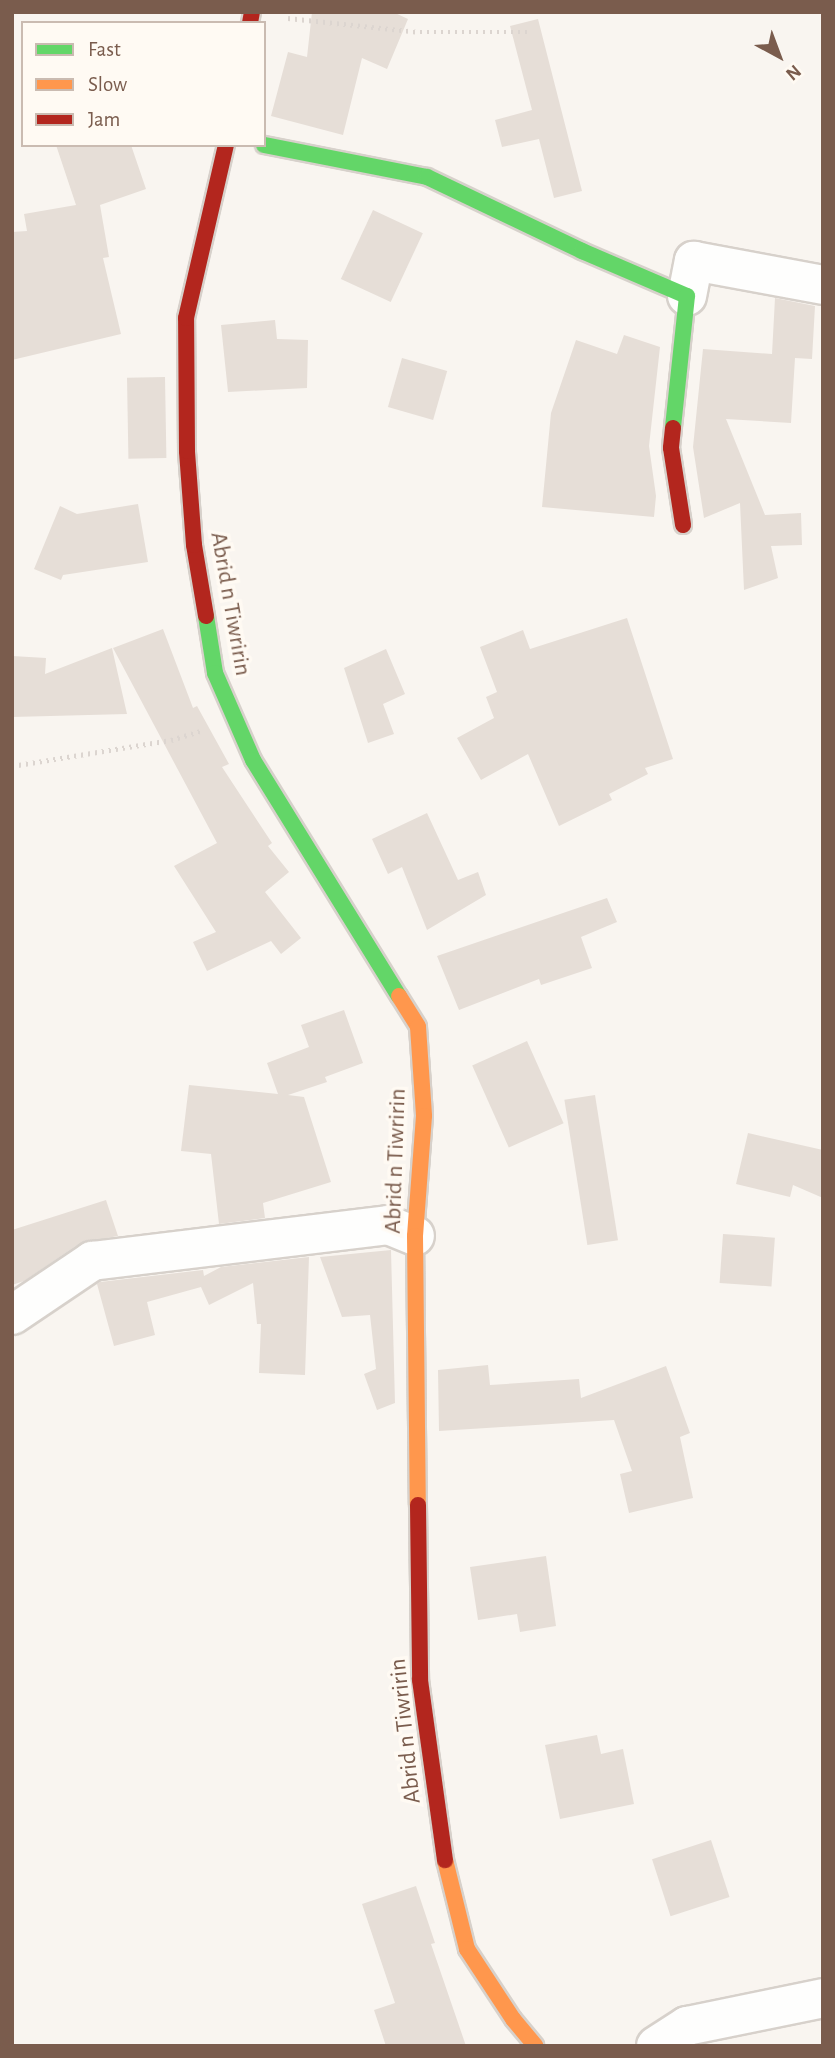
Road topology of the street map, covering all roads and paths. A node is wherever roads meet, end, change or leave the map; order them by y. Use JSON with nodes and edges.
{"nodes":[{"id":1,"x":276,"y":16,"type":"dead end"},
{"id":2,"x":529,"y":32,"type":"dead end"},
{"id":3,"x":266,"y":145,"type":"edge"},
{"id":4,"x":226,"y":147,"type":"edge"},
{"id":5,"x":823,"y":285,"type":"edge"},
{"id":6,"x":687,"y":296,"type":"junction"},
{"id":7,"x":683,"y":525,"type":"dead end"},
{"id":8,"x":236,"y":720,"type":"junction"},
{"id":9,"x":12,"y":766,"type":"edge"},
{"id":10,"x":415,"y":1236,"type":"junction"},
{"id":11,"x":12,"y":1315,"type":"edge"},
{"id":12,"x":823,"y":1998,"type":"edge"},
{"id":13,"x":536,"y":2046,"type":"edge"},
{"id":14,"x":656,"y":2046,"type":"edge"}],
"edges":[{"from":1,"to":2,"type":"path"},
{"from":3,"to":6,"type":"street"},
{"from":4,"to":8,"type":"street","name":"Abrid n Tiwririn"},
{"from":5,"to":6,"type":"street"},
{"from":6,"to":7,"type":"street"},
{"from":8,"to":9,"type":"path"},
{"from":8,"to":10,"type":"street","name":"Abrid n Tiwririn"},
{"from":10,"to":11,"type":"street"},
{"from":10,"to":13,"type":"street","name":"Abrid n Tiwririn"},
{"from":12,"to":14,"type":"street"}]}
